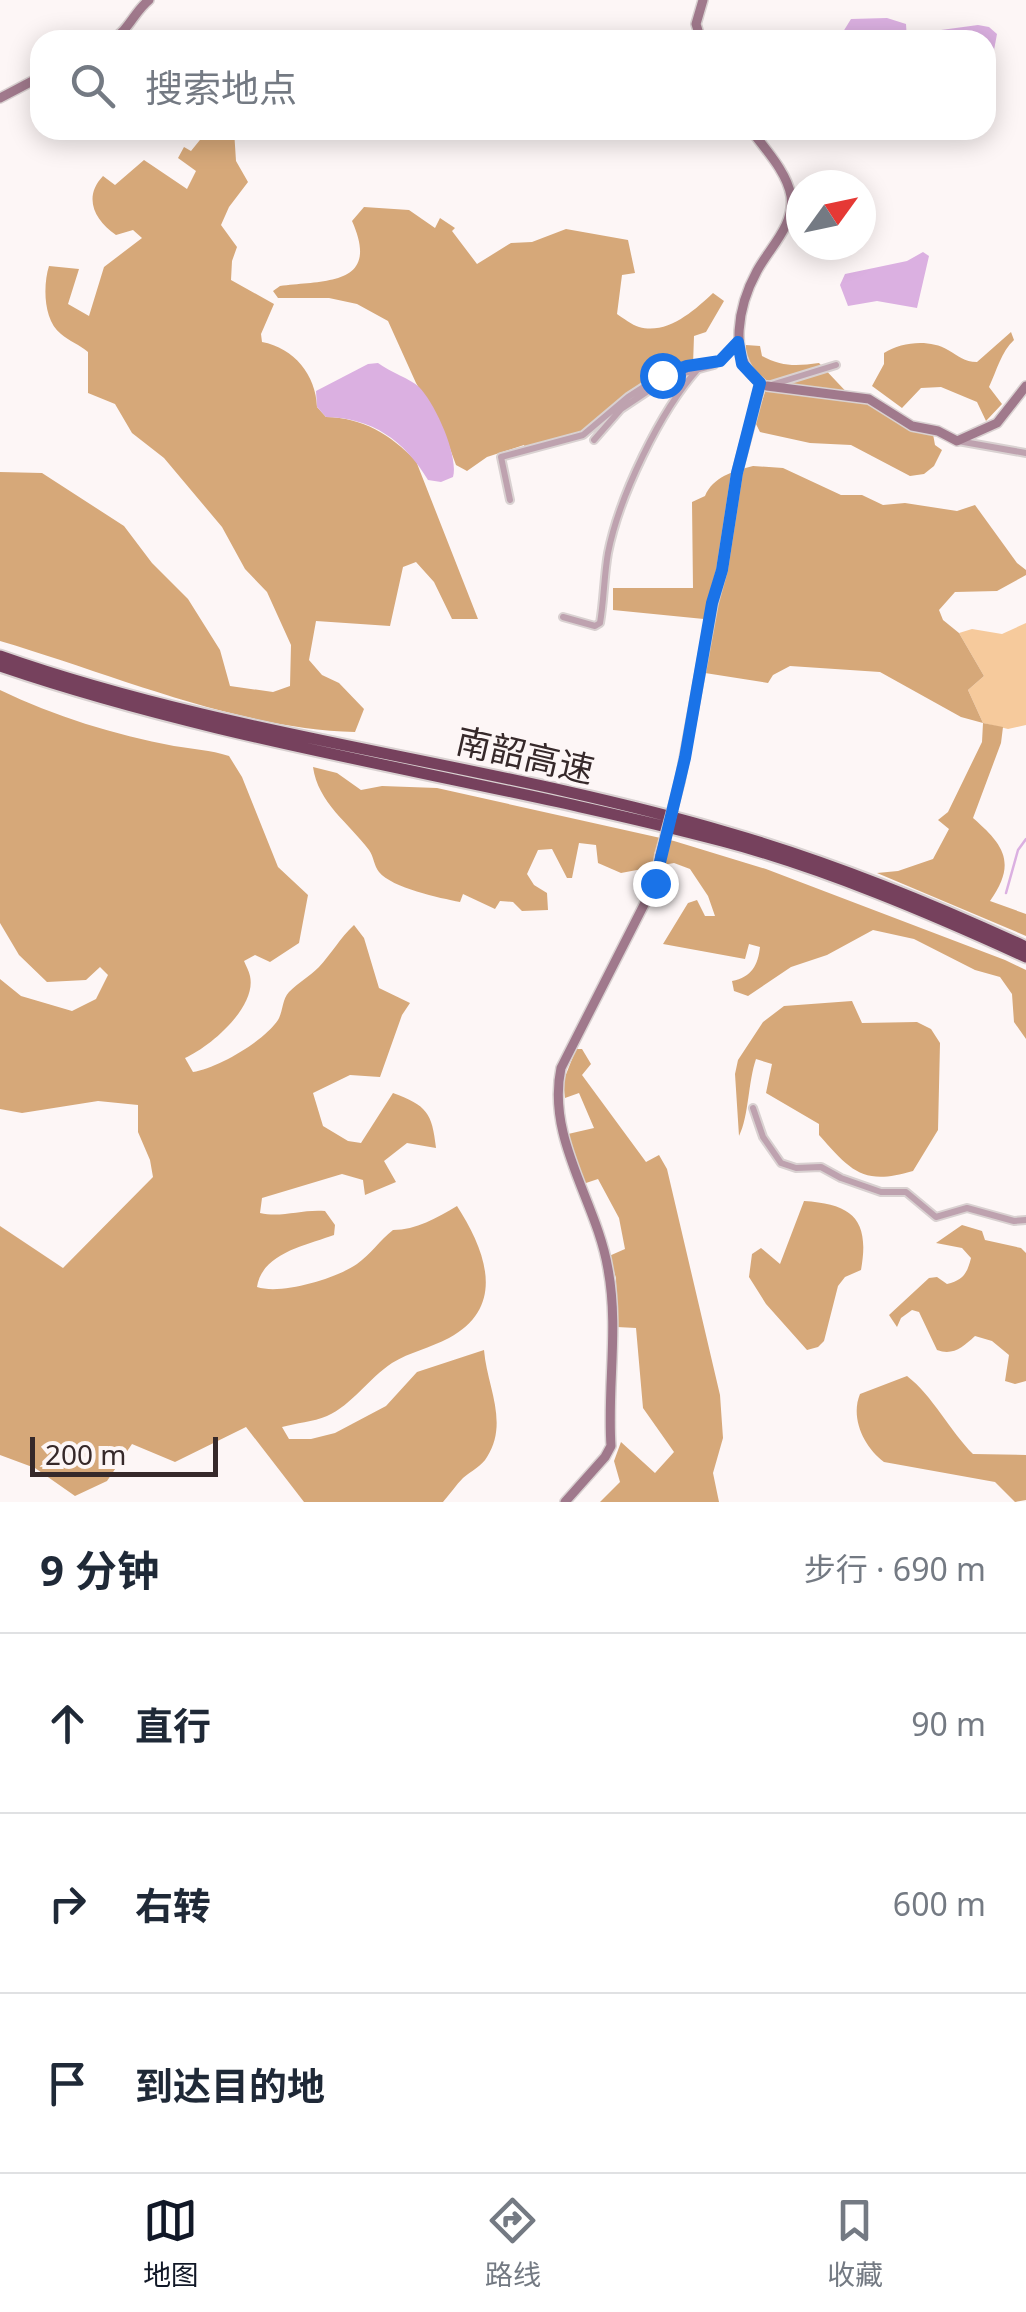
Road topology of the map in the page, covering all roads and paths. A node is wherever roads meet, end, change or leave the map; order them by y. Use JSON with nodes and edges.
{"nodes":[{"id":1,"x":149,"y":0,"type":"edge"},
{"id":2,"x":703,"y":0,"type":"edge"},
{"id":3,"x":126,"y":30,"type":"edge"},
{"id":4,"x":698,"y":30,"type":"edge"},
{"id":5,"x":30,"y":82,"type":"edge"},
{"id":6,"x":0,"y":98,"type":"edge"},
{"id":7,"x":758,"y":140,"type":"edge"},
{"id":8,"x":738,"y":342,"type":"junction"},
{"id":9,"x":720,"y":361,"type":"junction"},
{"id":10,"x":836,"y":365,"type":"dead end"},
{"id":11,"x":698,"y":369,"type":"junction"},
{"id":12,"x":764,"y":384,"type":"junction"},
{"id":13,"x":1026,"y":386,"type":"edge"},
{"id":14,"x":594,"y":440,"type":"dead end"},
{"id":15,"x":957,"y":441,"type":"junction"},
{"id":16,"x":1026,"y":452,"type":"edge"},
{"id":17,"x":510,"y":500,"type":"dead end"},
{"id":18,"x":563,"y":617,"type":"dead end"},
{"id":19,"x":0,"y":656,"type":"edge"},
{"id":20,"x":0,"y":666,"type":"edge"},
{"id":21,"x":1026,"y":947,"type":"edge"},
{"id":22,"x":1026,"y":958,"type":"edge"},
{"id":23,"x":753,"y":1108,"type":"dead end"},
{"id":24,"x":1026,"y":1220,"type":"edge"},
{"id":25,"x":564,"y":1502,"type":"edge"}],
"edges":[{"from":1,"to":3,"type":"street"},
{"from":2,"to":4,"type":"street"},
{"from":5,"to":6,"type":"street"},
{"from":7,"to":8,"type":"street"},
{"from":8,"to":9,"type":"street"},
{"from":8,"to":12,"type":"street"},
{"from":9,"to":11,"type":"street"},
{"from":9,"to":17,"type":"street"},
{"from":10,"to":12,"type":"street"},
{"from":11,"to":14,"type":"street"},
{"from":11,"to":18,"type":"street"},
{"from":12,"to":15,"type":"street"},
{"from":12,"to":25,"type":"street","bridge":true},
{"from":13,"to":15,"type":"street"},
{"from":15,"to":16,"type":"street"},
{"from":19,"to":21,"type":"highway","name":"南韶高速"},
{"from":20,"to":22,"type":"highway","name":"南韶高速"},
{"from":23,"to":24,"type":"street"}]}
